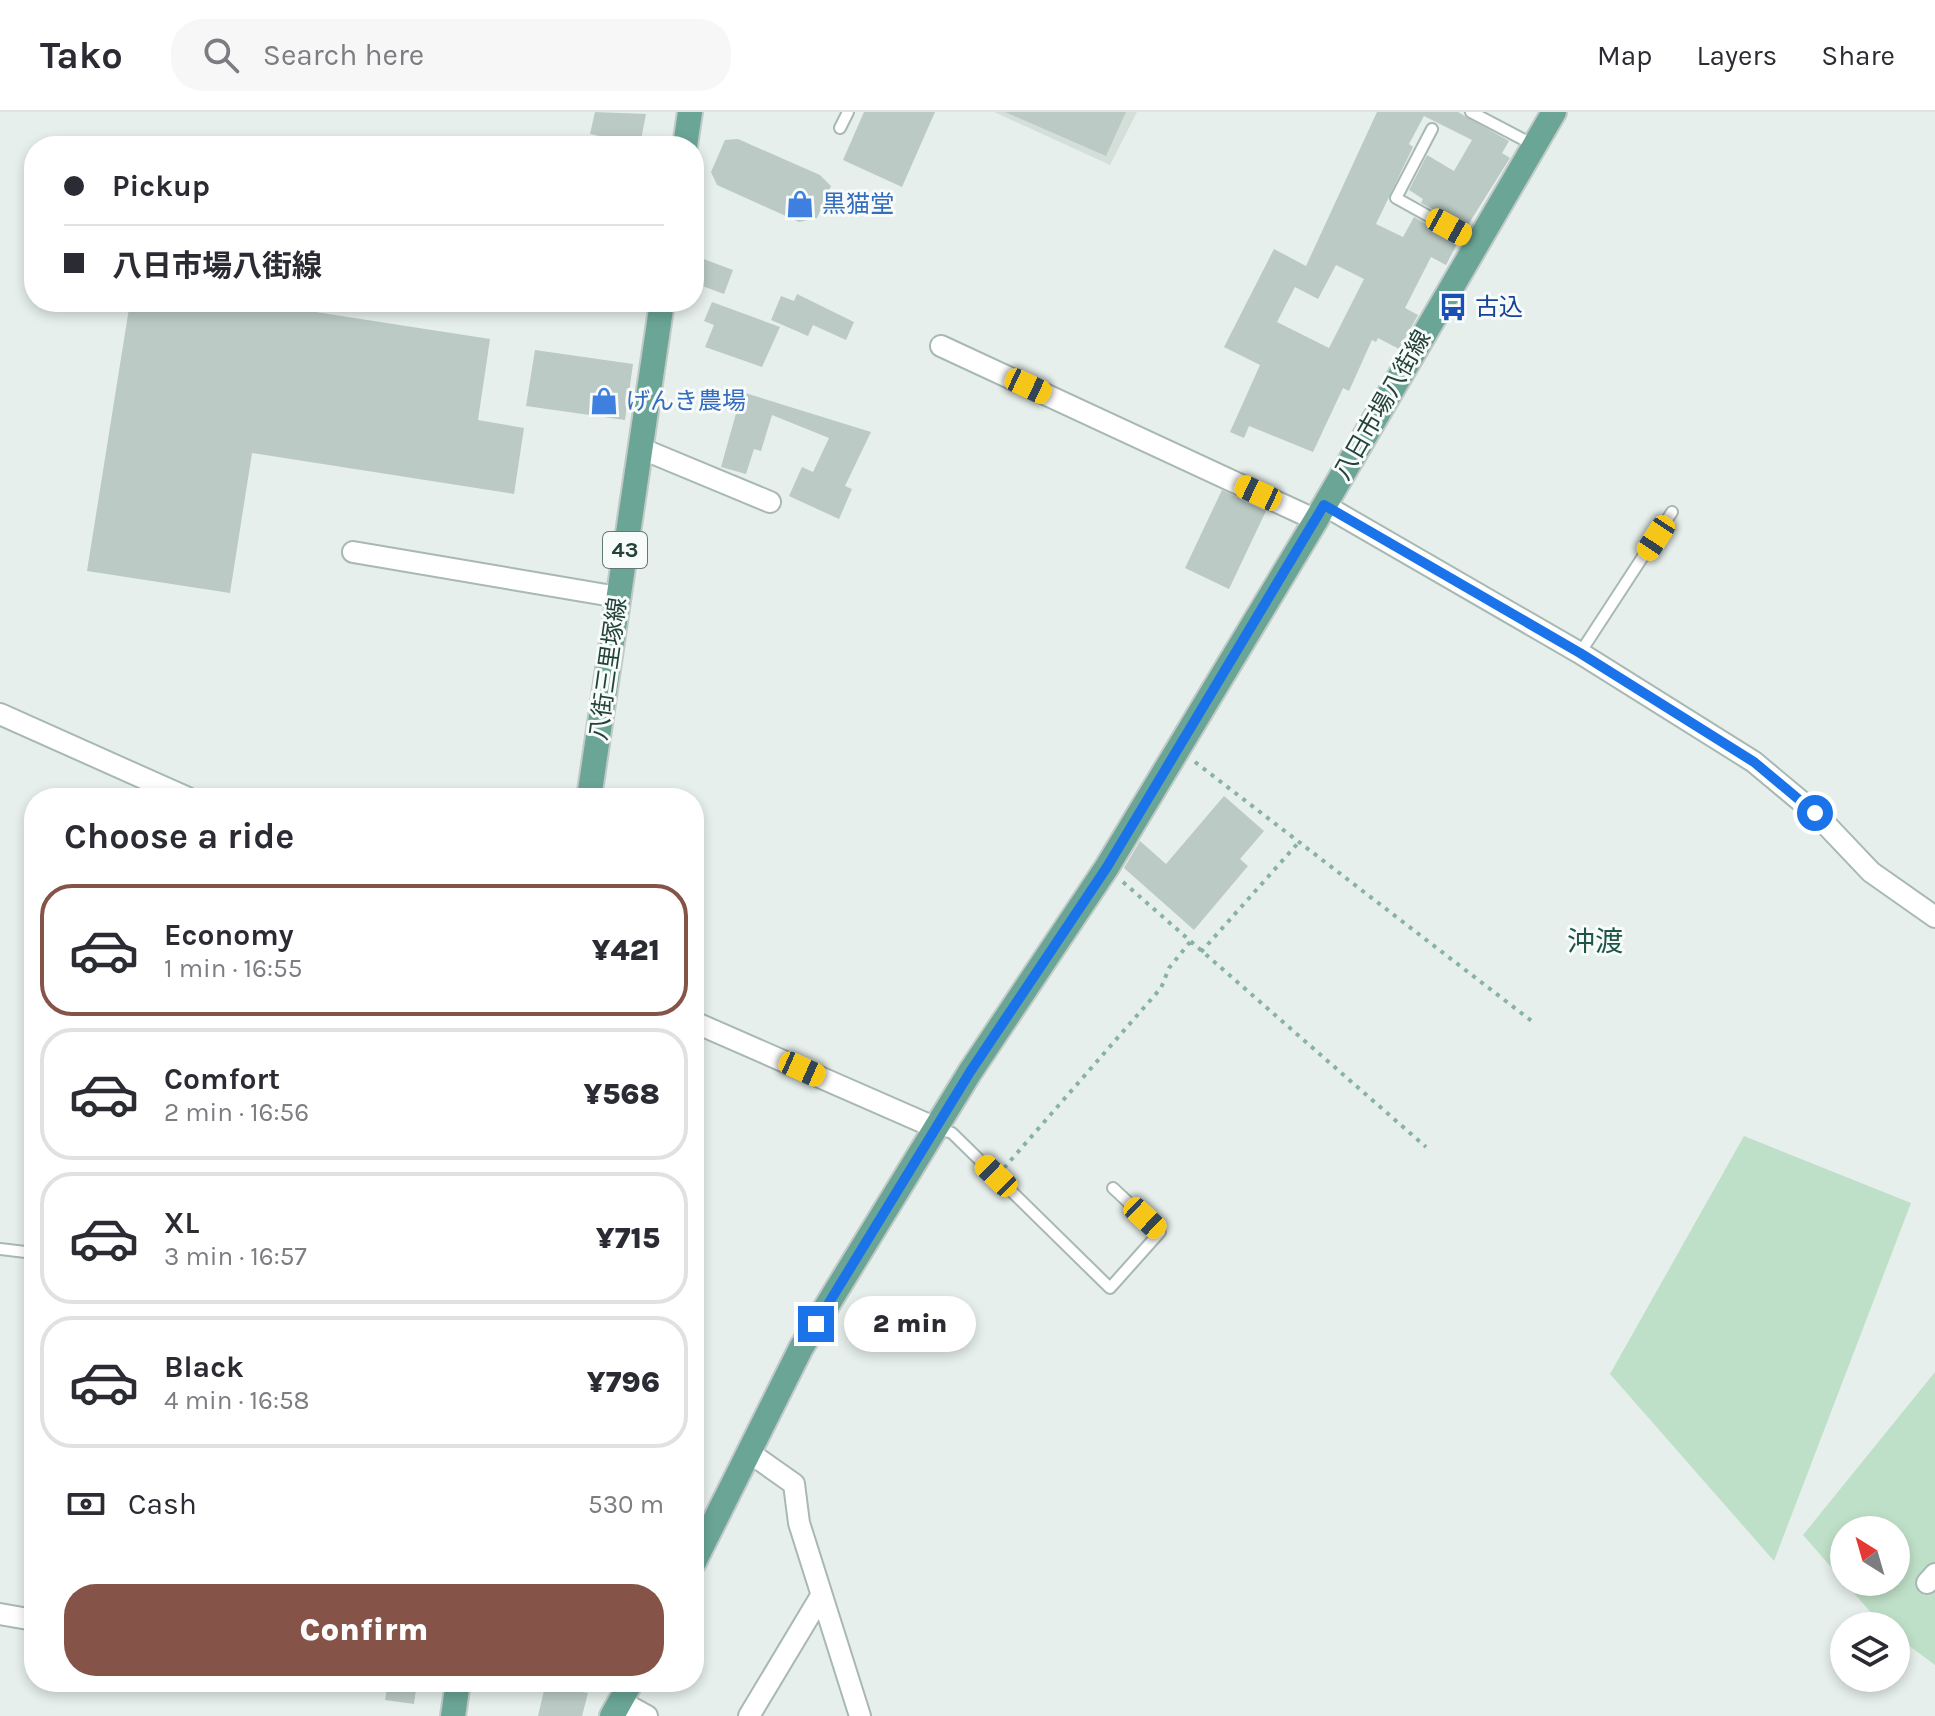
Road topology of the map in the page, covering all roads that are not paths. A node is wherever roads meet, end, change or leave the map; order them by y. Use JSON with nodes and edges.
{"nodes":[{"id":1,"x":690,"y":112,"type":"edge"},
{"id":2,"x":848,"y":112,"type":"edge"},
{"id":3,"x":1471,"y":112,"type":"edge"},
{"id":4,"x":1554,"y":112,"type":"edge"},
{"id":5,"x":840,"y":128,"type":"dead end"},
{"id":6,"x":1432,"y":129,"type":"dead end"},
{"id":7,"x":686,"y":136,"type":"edge"},
{"id":8,"x":1534,"y":145,"type":"junction"},
{"id":9,"x":1475,"y":242,"type":"junction"},
{"id":10,"x":660,"y":312,"type":"edge"},
{"id":11,"x":941,"y":346,"type":"dead end"},
{"id":12,"x":640,"y":448,"type":"junction"},
{"id":13,"x":770,"y":502,"type":"dead end"},
{"id":14,"x":1672,"y":512,"type":"dead end"},
{"id":15,"x":1320,"y":513,"type":"junction"},
{"id":16,"x":353,"y":552,"type":"dead end"},
{"id":17,"x":618,"y":597,"type":"junction"},
{"id":18,"x":1580,"y":653,"type":"junction"},
{"id":19,"x":0,"y":714,"type":"edge"},
{"id":20,"x":166,"y":788,"type":"edge"},
{"id":21,"x":590,"y":788,"type":"edge"},
{"id":22,"x":1935,"y":917,"type":"edge"},
{"id":23,"x":704,"y":1026,"type":"edge"},
{"id":24,"x":936,"y":1128,"type":"junction"},
{"id":25,"x":1113,"y":1188,"type":"dead end"},
{"id":26,"x":0,"y":1249,"type":"edge"},
{"id":27,"x":24,"y":1252,"type":"edge"},
{"id":28,"x":750,"y":1453,"type":"junction"},
{"id":29,"x":704,"y":1543,"type":"edge"},
{"id":30,"x":821,"y":1596,"type":"junction"},
{"id":31,"x":0,"y":1614,"type":"edge"},
{"id":32,"x":24,"y":1618,"type":"edge"},
{"id":33,"x":457,"y":1692,"type":"edge"},
{"id":34,"x":621,"y":1700,"type":"edge"},
{"id":35,"x":453,"y":1716,"type":"edge"},
{"id":36,"x":647,"y":1716,"type":"edge"},
{"id":37,"x":749,"y":1716,"type":"edge"},
{"id":38,"x":860,"y":1716,"type":"edge"}],
"edges":[{"from":1,"to":7,"type":"main road"},
{"from":2,"to":5,"type":"lane"},
{"from":3,"to":8,"type":"lane"},
{"from":4,"to":8,"type":"main road","name":"八日市場八街線"},
{"from":6,"to":9,"type":"lane"},
{"from":8,"to":9,"type":"main road","name":"八日市場八街線"},
{"from":9,"to":15,"type":"main road","name":"八日市場八街線"},
{"from":10,"to":12,"type":"main road","name":"八街三里塚線","number":"43"},
{"from":11,"to":15,"type":"street"},
{"from":12,"to":13,"type":"street"},
{"from":12,"to":17,"type":"main road","name":"八街三里塚線","number":"43"},
{"from":14,"to":18,"type":"lane"},
{"from":15,"to":18,"type":"street"},
{"from":15,"to":24,"type":"main road","name":"八日市場八街線"},
{"from":16,"to":17,"type":"street"},
{"from":17,"to":21,"type":"main road","name":"八街三里塚線","number":"43"},
{"from":18,"to":22,"type":"street"},
{"from":19,"to":20,"type":"street"},
{"from":23,"to":24,"type":"street"},
{"from":24,"to":25,"type":"lane"},
{"from":24,"to":28,"type":"main road","name":"八日市場八街線"},
{"from":26,"to":27,"type":"lane"},
{"from":28,"to":29,"type":"main road","name":"八日市場八街線"},
{"from":28,"to":30,"type":"street"},
{"from":30,"to":37,"type":"street"},
{"from":30,"to":38,"type":"street"},
{"from":31,"to":32,"type":"street"},
{"from":33,"to":35,"type":"main road"},
{"from":34,"to":36,"type":"street"}]}
